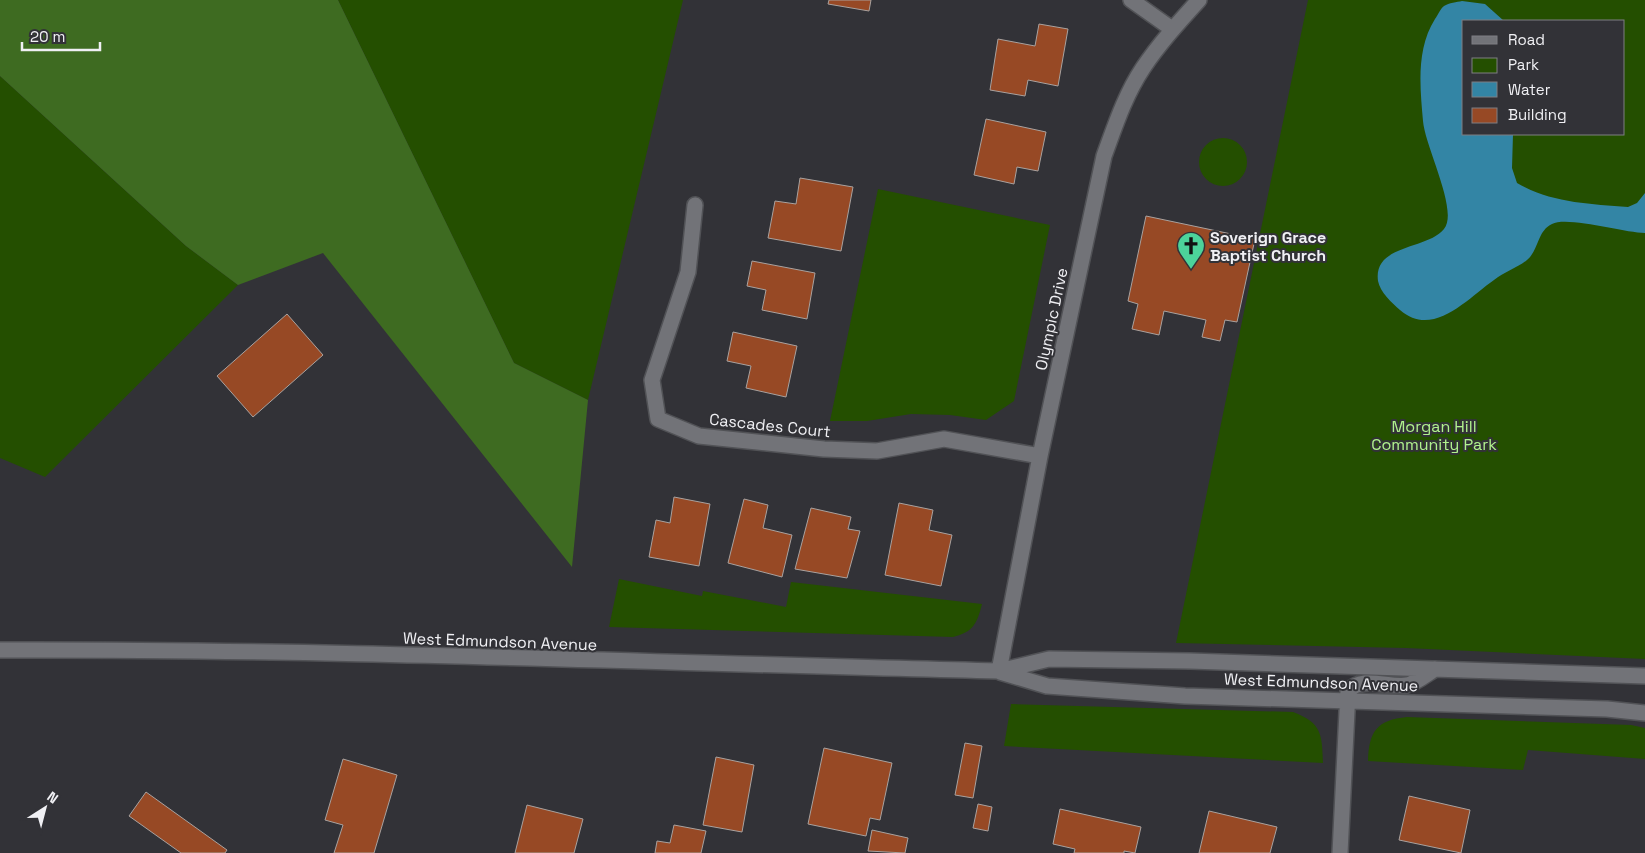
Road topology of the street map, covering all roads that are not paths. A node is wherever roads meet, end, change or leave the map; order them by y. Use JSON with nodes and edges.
{"nodes":[{"id":1,"x":1132,"y":0,"type":"edge"},
{"id":2,"x":1199,"y":0,"type":"edge"},
{"id":3,"x":1172,"y":29,"type":"junction"},
{"id":4,"x":695,"y":205,"type":"dead end"},
{"id":5,"x":1040,"y":456,"type":"junction"},
{"id":6,"x":0,"y":650,"type":"edge"},
{"id":7,"x":1436,"y":669,"type":"junction"},
{"id":8,"x":999,"y":671,"type":"junction"},
{"id":9,"x":1645,"y":676,"type":"edge"},
{"id":10,"x":1346,"y":701,"type":"junction"},
{"id":11,"x":1645,"y":713,"type":"edge"},
{"id":12,"x":1340,"y":853,"type":"edge"}],
"edges":[{"from":1,"to":3,"type":"street"},
{"from":2,"to":3,"type":"street","name":"Olympic Drive"},
{"from":3,"to":5,"type":"street","name":"Olympic Drive"},
{"from":4,"to":5,"type":"street","name":"Cascades Court"},
{"from":5,"to":8,"type":"street","name":"Olympic Drive"},
{"from":6,"to":8,"type":"street","name":"West Edmundson Avenue"},
{"from":7,"to":8,"type":"street","name":"West Edmundson Avenue"},
{"from":7,"to":9,"type":"street","name":"West Edmundson Avenue"},
{"from":7,"to":10,"type":"street"},
{"from":8,"to":10,"type":"street","name":"West Edmundson Avenue"},
{"from":10,"to":11,"type":"street","name":"West Edmundson Avenue"},
{"from":10,"to":12,"type":"street"}]}
